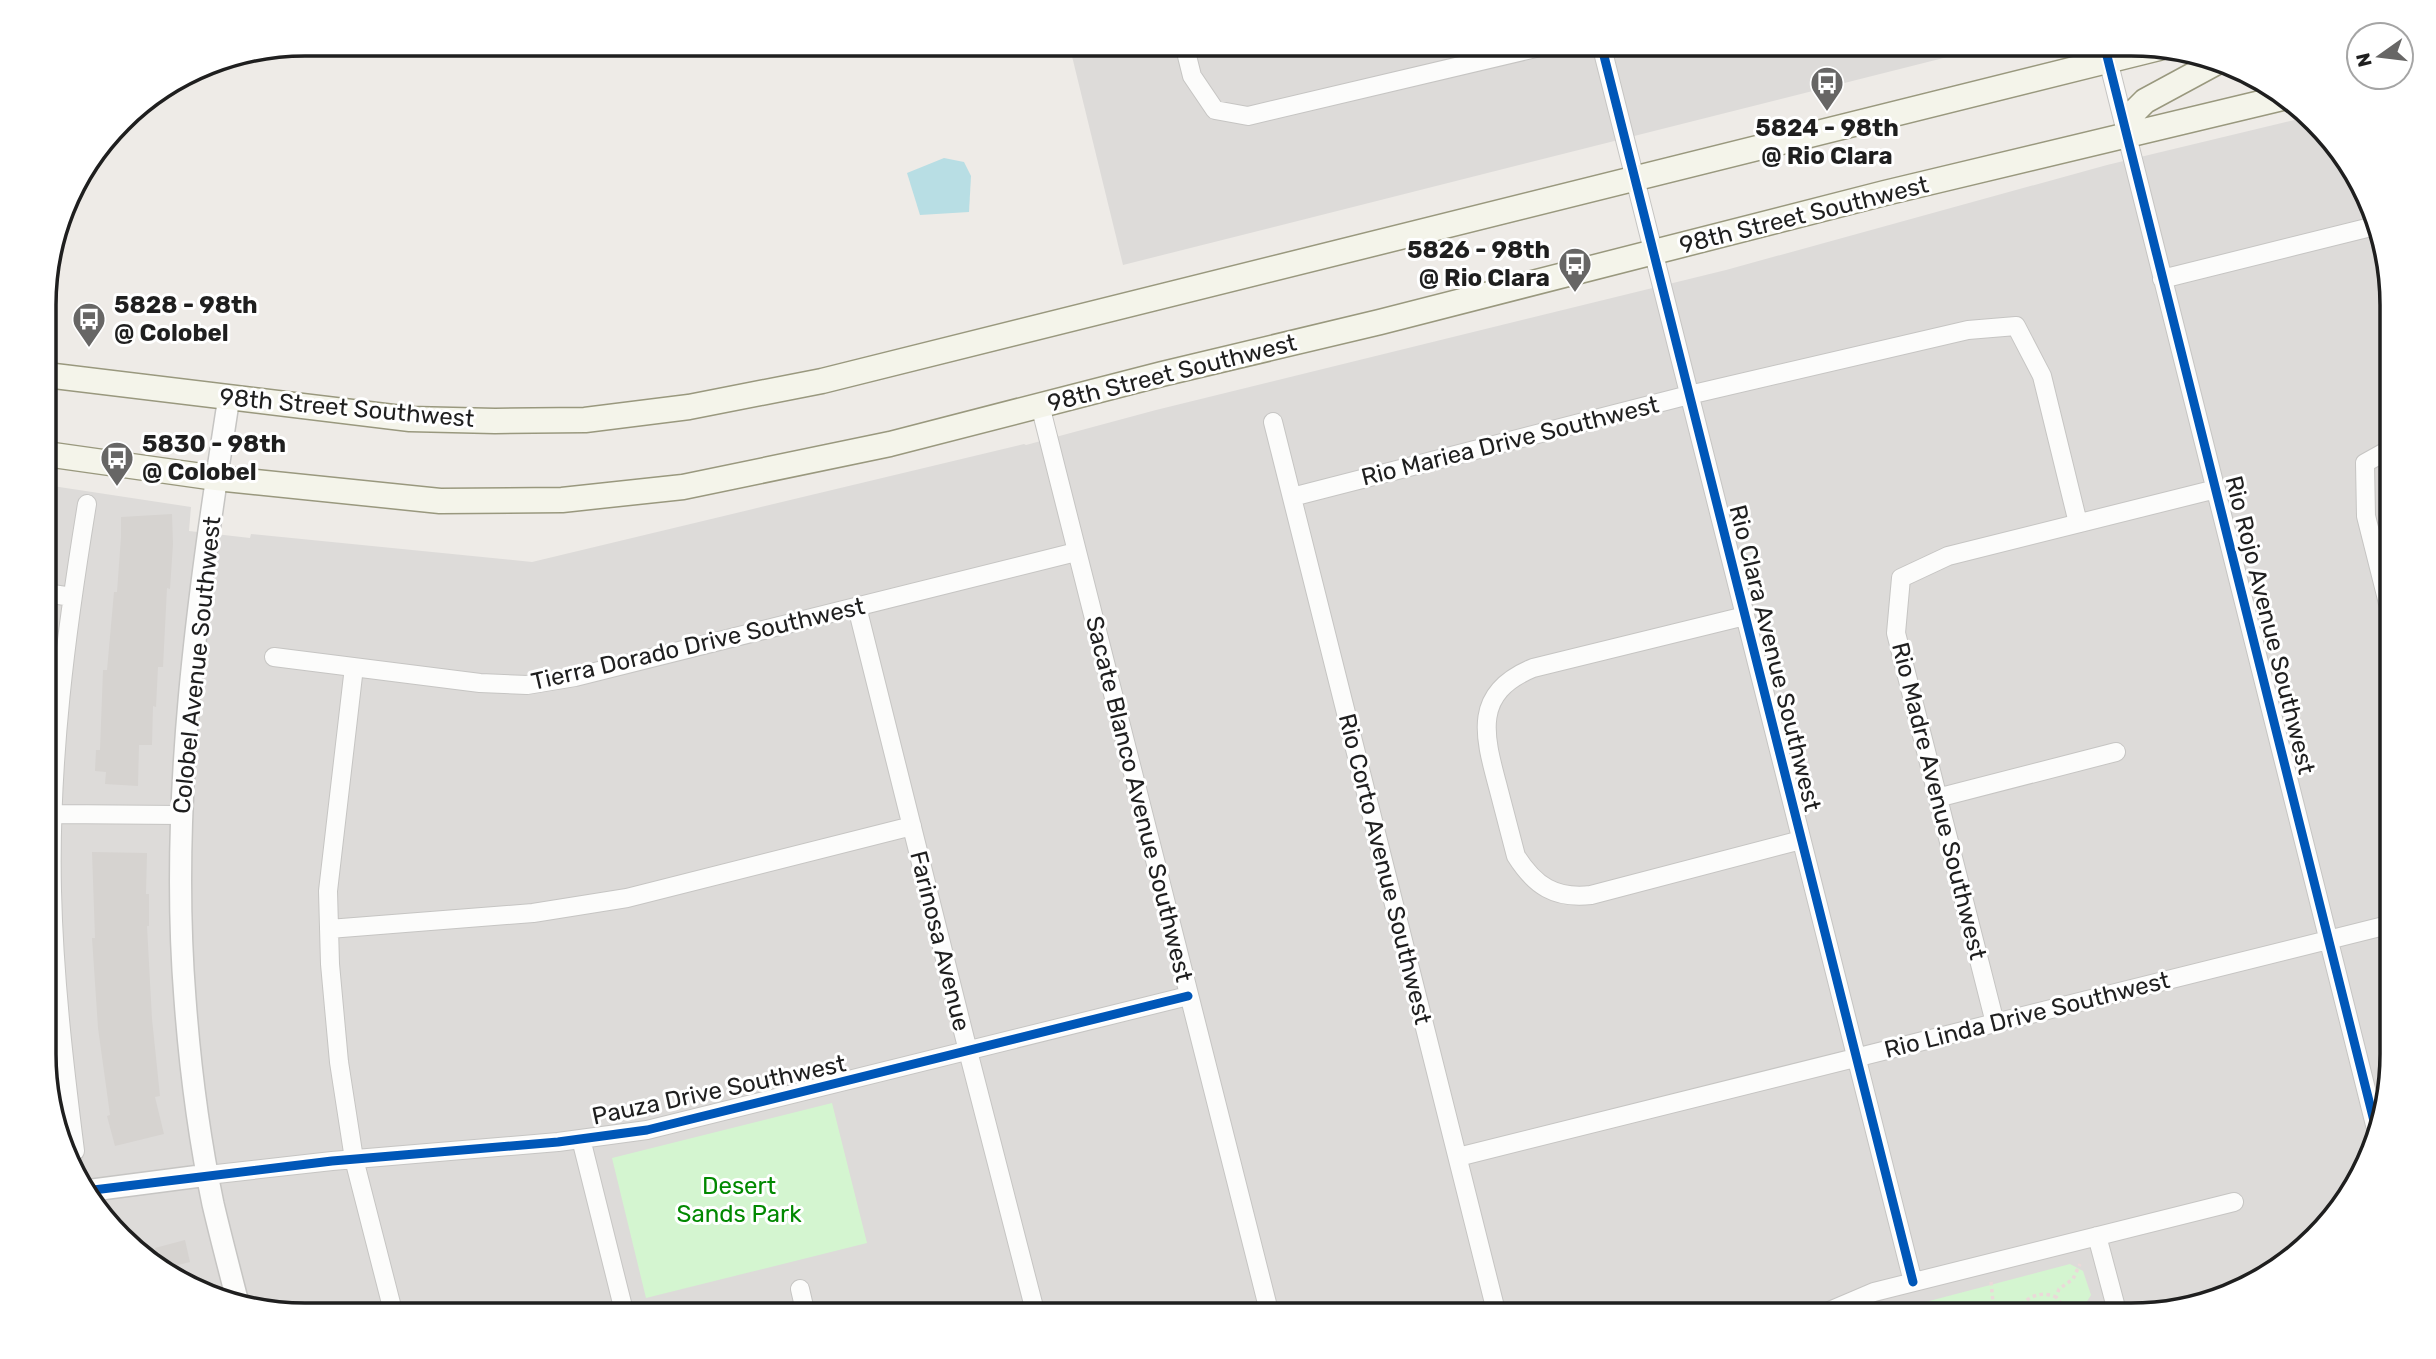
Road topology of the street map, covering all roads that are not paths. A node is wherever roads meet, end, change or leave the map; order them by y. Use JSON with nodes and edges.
{"nodes":[{"id":1,"x":1187,"y":56,"type":"edge"},
{"id":2,"x":1502,"y":56,"type":"edge"},
{"id":3,"x":1604,"y":56,"type":"edge"},
{"id":4,"x":2091,"y":56,"type":"edge"},
{"id":5,"x":2107,"y":56,"type":"edge"},
{"id":6,"x":2207,"y":68,"type":"edge"},
{"id":7,"x":2272,"y":100,"type":"edge"},
{"id":8,"x":2126,"y":135,"type":"junction"},
{"id":9,"x":1634,"y":177,"type":"junction"},
{"id":10,"x":2368,"y":228,"type":"edge"},
{"id":11,"x":1653,"y":254,"type":"junction"},
{"id":12,"x":2162,"y":279,"type":"junction"},
{"id":13,"x":56,"y":375,"type":"edge"},
{"id":14,"x":1689,"y":396,"type":"junction"},
{"id":15,"x":229,"y":397,"type":"junction"},
{"id":16,"x":1040,"y":405,"type":"junction"},
{"id":17,"x":1273,"y":422,"type":"dead end"},
{"id":18,"x":56,"y":455,"type":"edge"},
{"id":19,"x":2379,"y":455,"type":"edge"},
{"id":20,"x":216,"y":478,"type":"junction"},
{"id":21,"x":2216,"y":489,"type":"junction"},
{"id":22,"x":1292,"y":498,"type":"junction"},
{"id":23,"x":87,"y":504,"type":"dead end"},
{"id":24,"x":2077,"y":523,"type":"junction"},
{"id":25,"x":1076,"y":552,"type":"junction"},
{"id":26,"x":2379,"y":569,"type":"edge"},
{"id":27,"x":56,"y":595,"type":"edge"},
{"id":28,"x":72,"y":597,"type":"junction"},
{"id":29,"x":857,"y":607,"type":"junction"},
{"id":30,"x":1745,"y":616,"type":"junction"},
{"id":31,"x":274,"y":657,"type":"dead end"},
{"id":32,"x":354,"y":667,"type":"junction"},
{"id":33,"x":56,"y":738,"type":"edge"},
{"id":34,"x":2116,"y":752,"type":"dead end"},
{"id":35,"x":1937,"y":798,"type":"junction"},
{"id":36,"x":56,"y":814,"type":"edge"},
{"id":37,"x":181,"y":815,"type":"junction"},
{"id":38,"x":912,"y":827,"type":"junction"},
{"id":39,"x":1801,"y":841,"type":"junction"},
{"id":40,"x":2380,"y":927,"type":"edge"},
{"id":41,"x":329,"y":929,"type":"junction"},
{"id":42,"x":2328,"y":940,"type":"junction"},
{"id":43,"x":1188,"y":996,"type":"junction"},
{"id":44,"x":1995,"y":1023,"type":"junction"},
{"id":45,"x":968,"y":1051,"type":"junction"},
{"id":46,"x":1856,"y":1057,"type":"junction"},
{"id":47,"x":57,"y":1072,"type":"edge"},
{"id":48,"x":2373,"y":1115,"type":"edge"},
{"id":49,"x":580,"y":1139,"type":"junction"},
{"id":50,"x":74,"y":1146,"type":"edge"},
{"id":51,"x":1458,"y":1157,"type":"junction"},
{"id":52,"x":354,"y":1159,"type":"junction"},
{"id":53,"x":208,"y":1175,"type":"junction"},
{"id":54,"x":96,"y":1190,"type":"edge"},
{"id":55,"x":2234,"y":1202,"type":"dead end"},
{"id":56,"x":2097,"y":1236,"type":"junction"},
{"id":57,"x":1913,"y":1282,"type":"junction"},
{"id":58,"x":800,"y":1289,"type":"dead end"},
{"id":59,"x":236,"y":1293,"type":"edge"},
{"id":60,"x":391,"y":1303,"type":"edge"},
{"id":61,"x":622,"y":1303,"type":"edge"},
{"id":62,"x":803,"y":1303,"type":"edge"},
{"id":63,"x":1033,"y":1303,"type":"edge"},
{"id":64,"x":1267,"y":1303,"type":"edge"},
{"id":65,"x":1494,"y":1303,"type":"edge"},
{"id":66,"x":1848,"y":1303,"type":"edge"},
{"id":67,"x":2115,"y":1303,"type":"edge"}],
"edges":[{"from":1,"to":2,"type":"street"},
{"from":3,"to":9,"type":"street","name":"Rio Clara Avenue Southwest"},
{"from":4,"to":9,"type":"main road","name":"98th Street Southwest"},
{"from":5,"to":8,"type":"street","name":"Rio Rojo Avenue Southwest"},
{"from":6,"to":8,"type":"main road"},
{"from":7,"to":8,"type":"main road","name":"98th Street Southwest"},
{"from":8,"to":11,"type":"main road","name":"98th Street Southwest"},
{"from":8,"to":12,"type":"street","name":"Rio Rojo Avenue Southwest"},
{"from":9,"to":11,"type":"street","name":"Rio Clara Avenue Southwest"},
{"from":9,"to":15,"type":"main road","name":"98th Street Southwest"},
{"from":10,"to":12,"type":"street"},
{"from":11,"to":14,"type":"street","name":"Rio Clara Avenue Southwest"},
{"from":11,"to":16,"type":"main road","name":"98th Street Southwest"},
{"from":12,"to":21,"type":"street","name":"Rio Rojo Avenue Southwest"},
{"from":13,"to":15,"type":"main road","name":"98th Street Southwest"},
{"from":14,"to":22,"type":"street","name":"Rio Mariea Drive Southwest"},
{"from":14,"to":24,"type":"street","name":"Rio Mariea Drive Southwest"},
{"from":14,"to":30,"type":"street","name":"Rio Clara Avenue Southwest"},
{"from":15,"to":20,"type":"street","name":"Colobel Avenue Southwest"},
{"from":16,"to":20,"type":"main road","name":"98th Street Southwest"},
{"from":16,"to":25,"type":"street","name":"Sacate Blanco Avenue Southwest"},
{"from":17,"to":22,"type":"street","name":"Rio Corto Avenue Southwest"},
{"from":18,"to":20,"type":"main road","name":"98th Street Southwest"},
{"from":19,"to":26,"type":"street"},
{"from":20,"to":37,"type":"street","name":"Colobel Avenue Southwest"},
{"from":21,"to":24,"type":"street"},
{"from":21,"to":42,"type":"street","name":"Rio Rojo Avenue Southwest"},
{"from":22,"to":51,"type":"street","name":"Rio Corto Avenue Southwest"},
{"from":23,"to":28,"type":"street"},
{"from":24,"to":35,"type":"street","name":"Rio Madre Avenue Southwest"},
{"from":25,"to":29,"type":"street","name":"Tierra Dorado Drive Southwest"},
{"from":25,"to":43,"type":"street","name":"Sacate Blanco Avenue Southwest"},
{"from":27,"to":28,"type":"street"},
{"from":28,"to":33,"type":"street"},
{"from":29,"to":32,"type":"street","name":"Tierra Dorado Drive Southwest"},
{"from":29,"to":38,"type":"street","name":"Farinosa Avenue"},
{"from":30,"to":39,"type":"street","name":"Rio Clara Avenue Southwest"},
{"from":30,"to":39,"type":"street"},
{"from":31,"to":32,"type":"street","name":"Tierra Dorado Drive Southwest"},
{"from":32,"to":41,"type":"street"},
{"from":34,"to":35,"type":"street"},
{"from":35,"to":44,"type":"street","name":"Rio Madre Avenue Southwest"},
{"from":36,"to":37,"type":"street"},
{"from":37,"to":53,"type":"street","name":"Colobel Avenue Southwest"},
{"from":38,"to":41,"type":"street"},
{"from":38,"to":45,"type":"street","name":"Farinosa Avenue"},
{"from":39,"to":46,"type":"street","name":"Rio Clara Avenue Southwest"},
{"from":40,"to":42,"type":"street","name":"Rio Linda Drive Southwest"},
{"from":41,"to":52,"type":"street"},
{"from":42,"to":44,"type":"street","name":"Rio Linda Drive Southwest"},
{"from":42,"to":48,"type":"street","name":"Rio Rojo Avenue Southwest"},
{"from":43,"to":45,"type":"street","name":"Pauza Drive Southwest"},
{"from":43,"to":64,"type":"street","name":"Sacate Blanco Avenue Southwest"},
{"from":44,"to":46,"type":"street","name":"Rio Linda Drive Southwest"},
{"from":45,"to":49,"type":"street","name":"Pauza Drive Southwest"},
{"from":45,"to":63,"type":"street","name":"Farinosa Avenue"},
{"from":46,"to":51,"type":"street","name":"Rio Linda Drive Southwest"},
{"from":46,"to":57,"type":"street","name":"Rio Clara Avenue Southwest"},
{"from":47,"to":50,"type":"street"},
{"from":49,"to":52,"type":"street","name":"Pauza Drive Southwest"},
{"from":49,"to":61,"type":"street"},
{"from":51,"to":65,"type":"street","name":"Rio Corto Avenue Southwest"},
{"from":52,"to":53,"type":"street","name":"Pauza Drive Southwest"},
{"from":52,"to":60,"type":"street"},
{"from":53,"to":54,"type":"street"},
{"from":53,"to":59,"type":"street","name":"Colobel Avenue Southwest"},
{"from":55,"to":56,"type":"street"},
{"from":56,"to":57,"type":"street"},
{"from":56,"to":67,"type":"street"},
{"from":57,"to":66,"type":"street"},
{"from":58,"to":62,"type":"street"}]}
